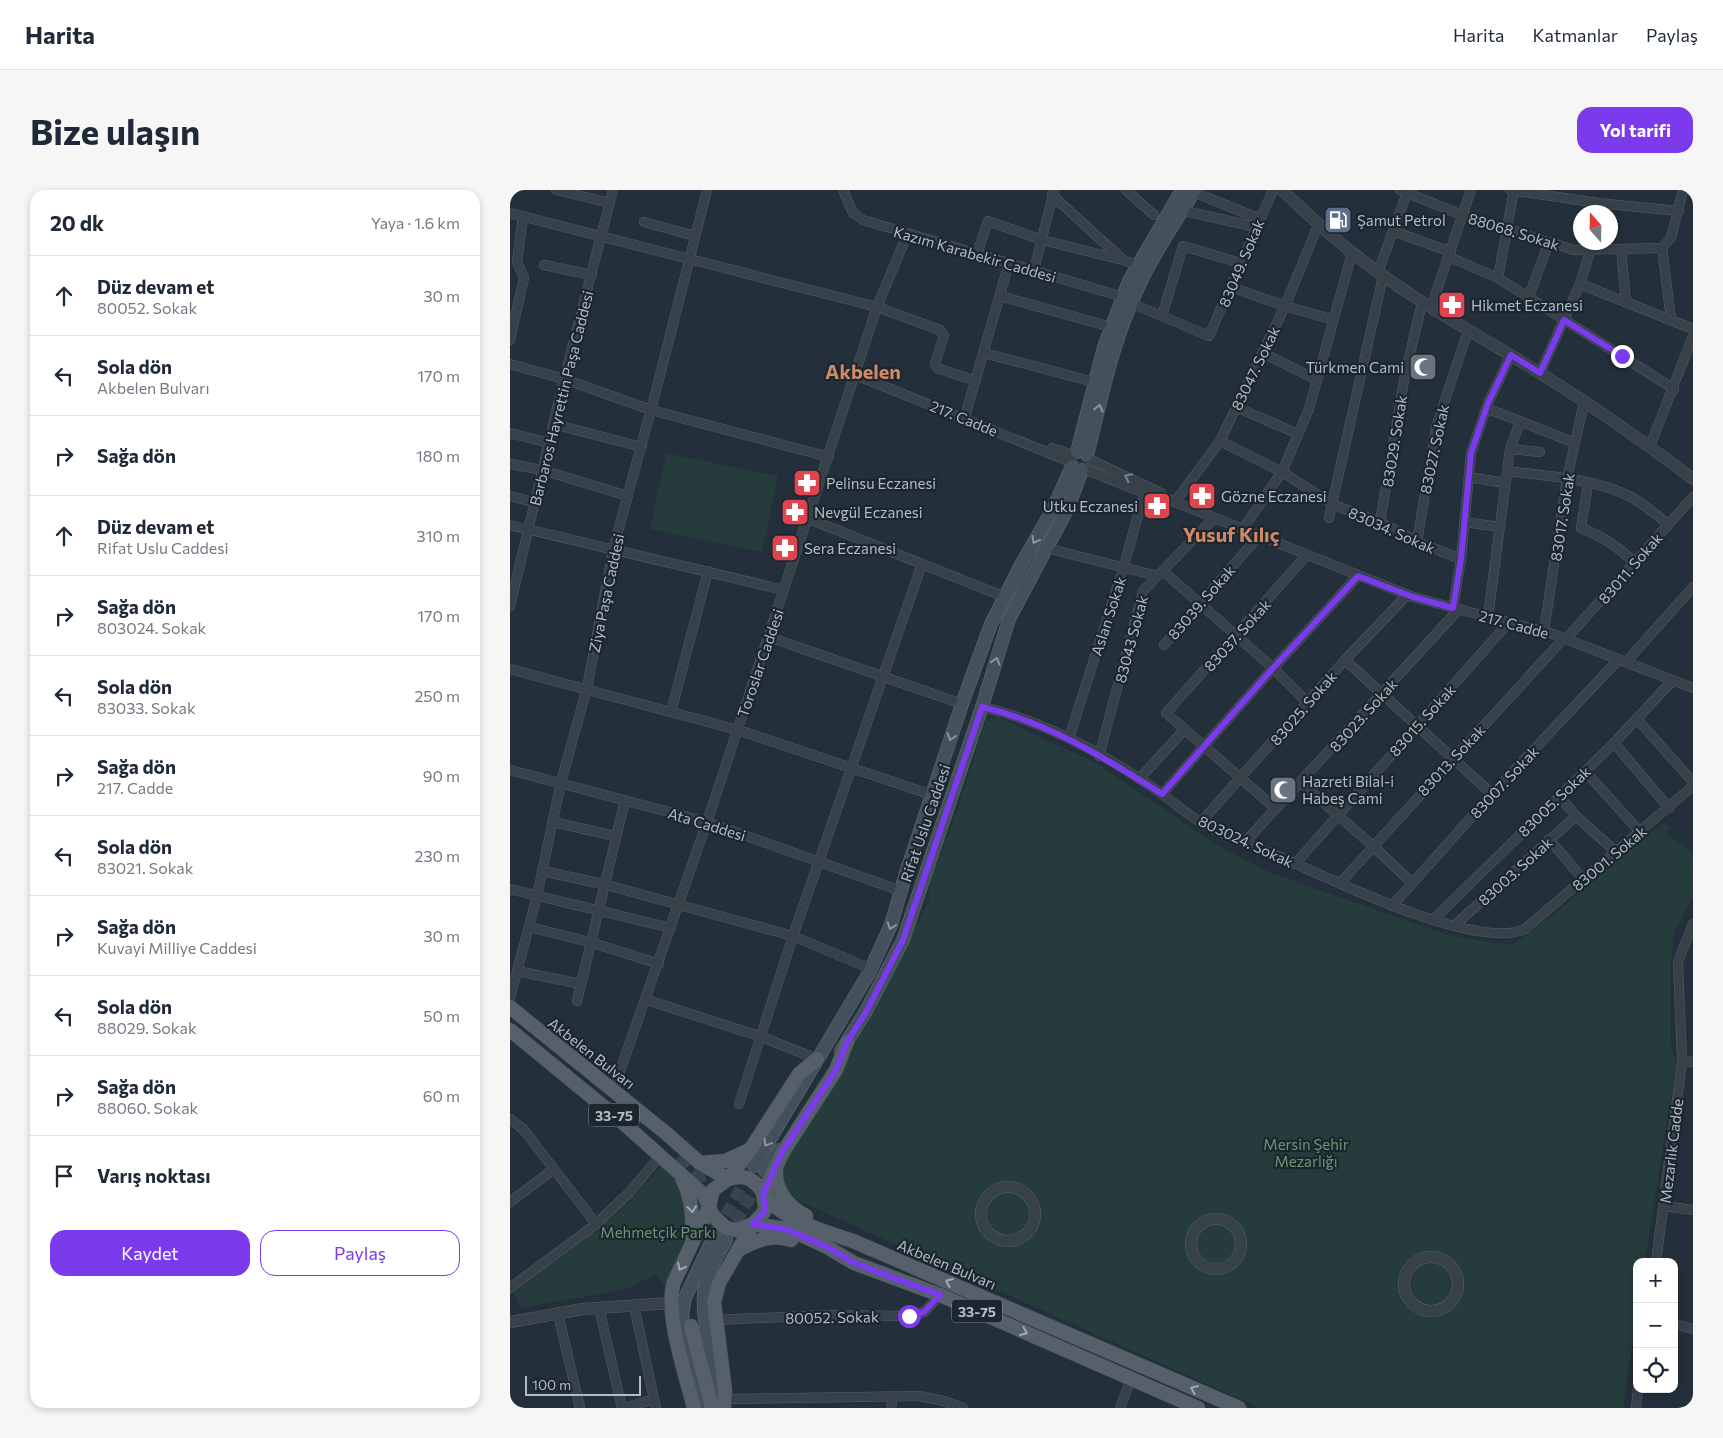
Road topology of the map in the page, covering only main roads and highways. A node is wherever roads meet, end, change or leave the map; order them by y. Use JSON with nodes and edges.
{"nodes":[{"id":1,"x":1182,"y":190,"type":"edge"},
{"id":2,"x":1198,"y":192,"type":"edge"},
{"id":3,"x":1127,"y":300,"type":"junction"},
{"id":4,"x":1080,"y":461,"type":"junction"},
{"id":5,"x":510,"y":1007,"type":"edge"},
{"id":6,"x":510,"y":1019,"type":"edge"},
{"id":7,"x":510,"y":1030,"type":"edge"},
{"id":8,"x":847,"y":1042,"type":"joint"},
{"id":9,"x":817,"y":1059,"type":"junction"},
{"id":10,"x":750,"y":1150,"type":"junction"},
{"id":11,"x":680,"y":1155,"type":"tunnel mouth"},
{"id":12,"x":700,"y":1163,"type":"junction"},
{"id":13,"x":765,"y":1168,"type":"junction"},
{"id":14,"x":680,"y":1173,"type":"junction"},
{"id":15,"x":728,"y":1179,"type":"junction"},
{"id":16,"x":761,"y":1191,"type":"junction"},
{"id":17,"x":710,"y":1207,"type":"junction"},
{"id":18,"x":753,"y":1224,"type":"junction"},
{"id":19,"x":725,"y":1235,"type":"junction"},
{"id":20,"x":853,"y":1241,"type":"junction"},
{"id":21,"x":691,"y":1246,"type":"junction"},
{"id":22,"x":740,"y":1249,"type":"junction"},
{"id":23,"x":854,"y":1263,"type":"junction"},
{"id":24,"x":691,"y":1326,"type":"dead end"},
{"id":25,"x":724,"y":1405,"type":"edge"},
{"id":26,"x":694,"y":1408,"type":"edge"},
{"id":27,"x":701,"y":1408,"type":"edge"},
{"id":28,"x":712,"y":1408,"type":"edge"},
{"id":29,"x":1198,"y":1408,"type":"edge"},
{"id":30,"x":1239,"y":1408,"type":"edge"}],
"edges":[{"from":1,"to":3,"type":"main road"},
{"from":2,"to":3,"type":"main road"},
{"from":4,"to":3,"type":"main road","one_way":true},
{"from":3,"to":4,"type":"main road"},
{"from":8,"to":4,"type":"main road","name":"Rifat Uslu Caddesi","one_way":true},
{"from":4,"to":9,"type":"main road","name":"Rifat Uslu Caddesi","one_way":true},
{"from":5,"to":12,"type":"main road","name":"Akbelen Bulvarı","number":"33-75"},
{"from":6,"to":11,"type":"main road","number":"33-75"},
{"from":7,"to":14,"type":"main road","number":"33-75"},
{"from":8,"to":13,"type":"main road"},
{"from":9,"to":10,"type":"main road"},
{"from":9,"to":13,"type":"main road","name":"Rifat Uslu Caddesi","one_way":true},
{"from":10,"to":12,"type":"main road"},
{"from":10,"to":15,"type":"main road"},
{"from":12,"to":15,"type":"main road","number":"33-75"},
{"from":13,"to":16,"type":"main road"},
{"from":13,"to":20,"type":"main road","number":"33-75"},
{"from":14,"to":17,"type":"main road","number":"33-75"},
{"from":14,"to":21,"type":"main road","one_way":true},
{"from":15,"to":16,"type":"main road","number":"33-75"},
{"from":15,"to":17,"type":"main road"},
{"from":16,"to":18,"type":"main road"},
{"from":16,"to":20,"type":"main road","name":"Akbelen Bulvarı","number":"33-75"},
{"from":17,"to":19,"type":"main road","number":"33-75"},
{"from":17,"to":21,"type":"main road"},
{"from":18,"to":19,"type":"main road","name":"Akbelen Bulvarı","number":"33-75"},
{"from":18,"to":22,"type":"main road"},
{"from":18,"to":23,"type":"main road","name":"Akbelen Bulvarı","number":"33-75"},
{"from":19,"to":25,"type":"main road"},
{"from":19,"to":27,"type":"main road"},
{"from":30,"to":20,"type":"main road","name":"Akbelen Bulvarı","number":"33-75","one_way":true},
{"from":21,"to":26,"type":"main road","one_way":true},
{"from":22,"to":23,"type":"main road","number":"33-75"},
{"from":22,"to":25,"type":"main road"},
{"from":23,"to":29,"type":"main road","name":"Akbelen Bulvarı","number":"33-75","one_way":true},
{"from":24,"to":28,"type":"main road"}]}
